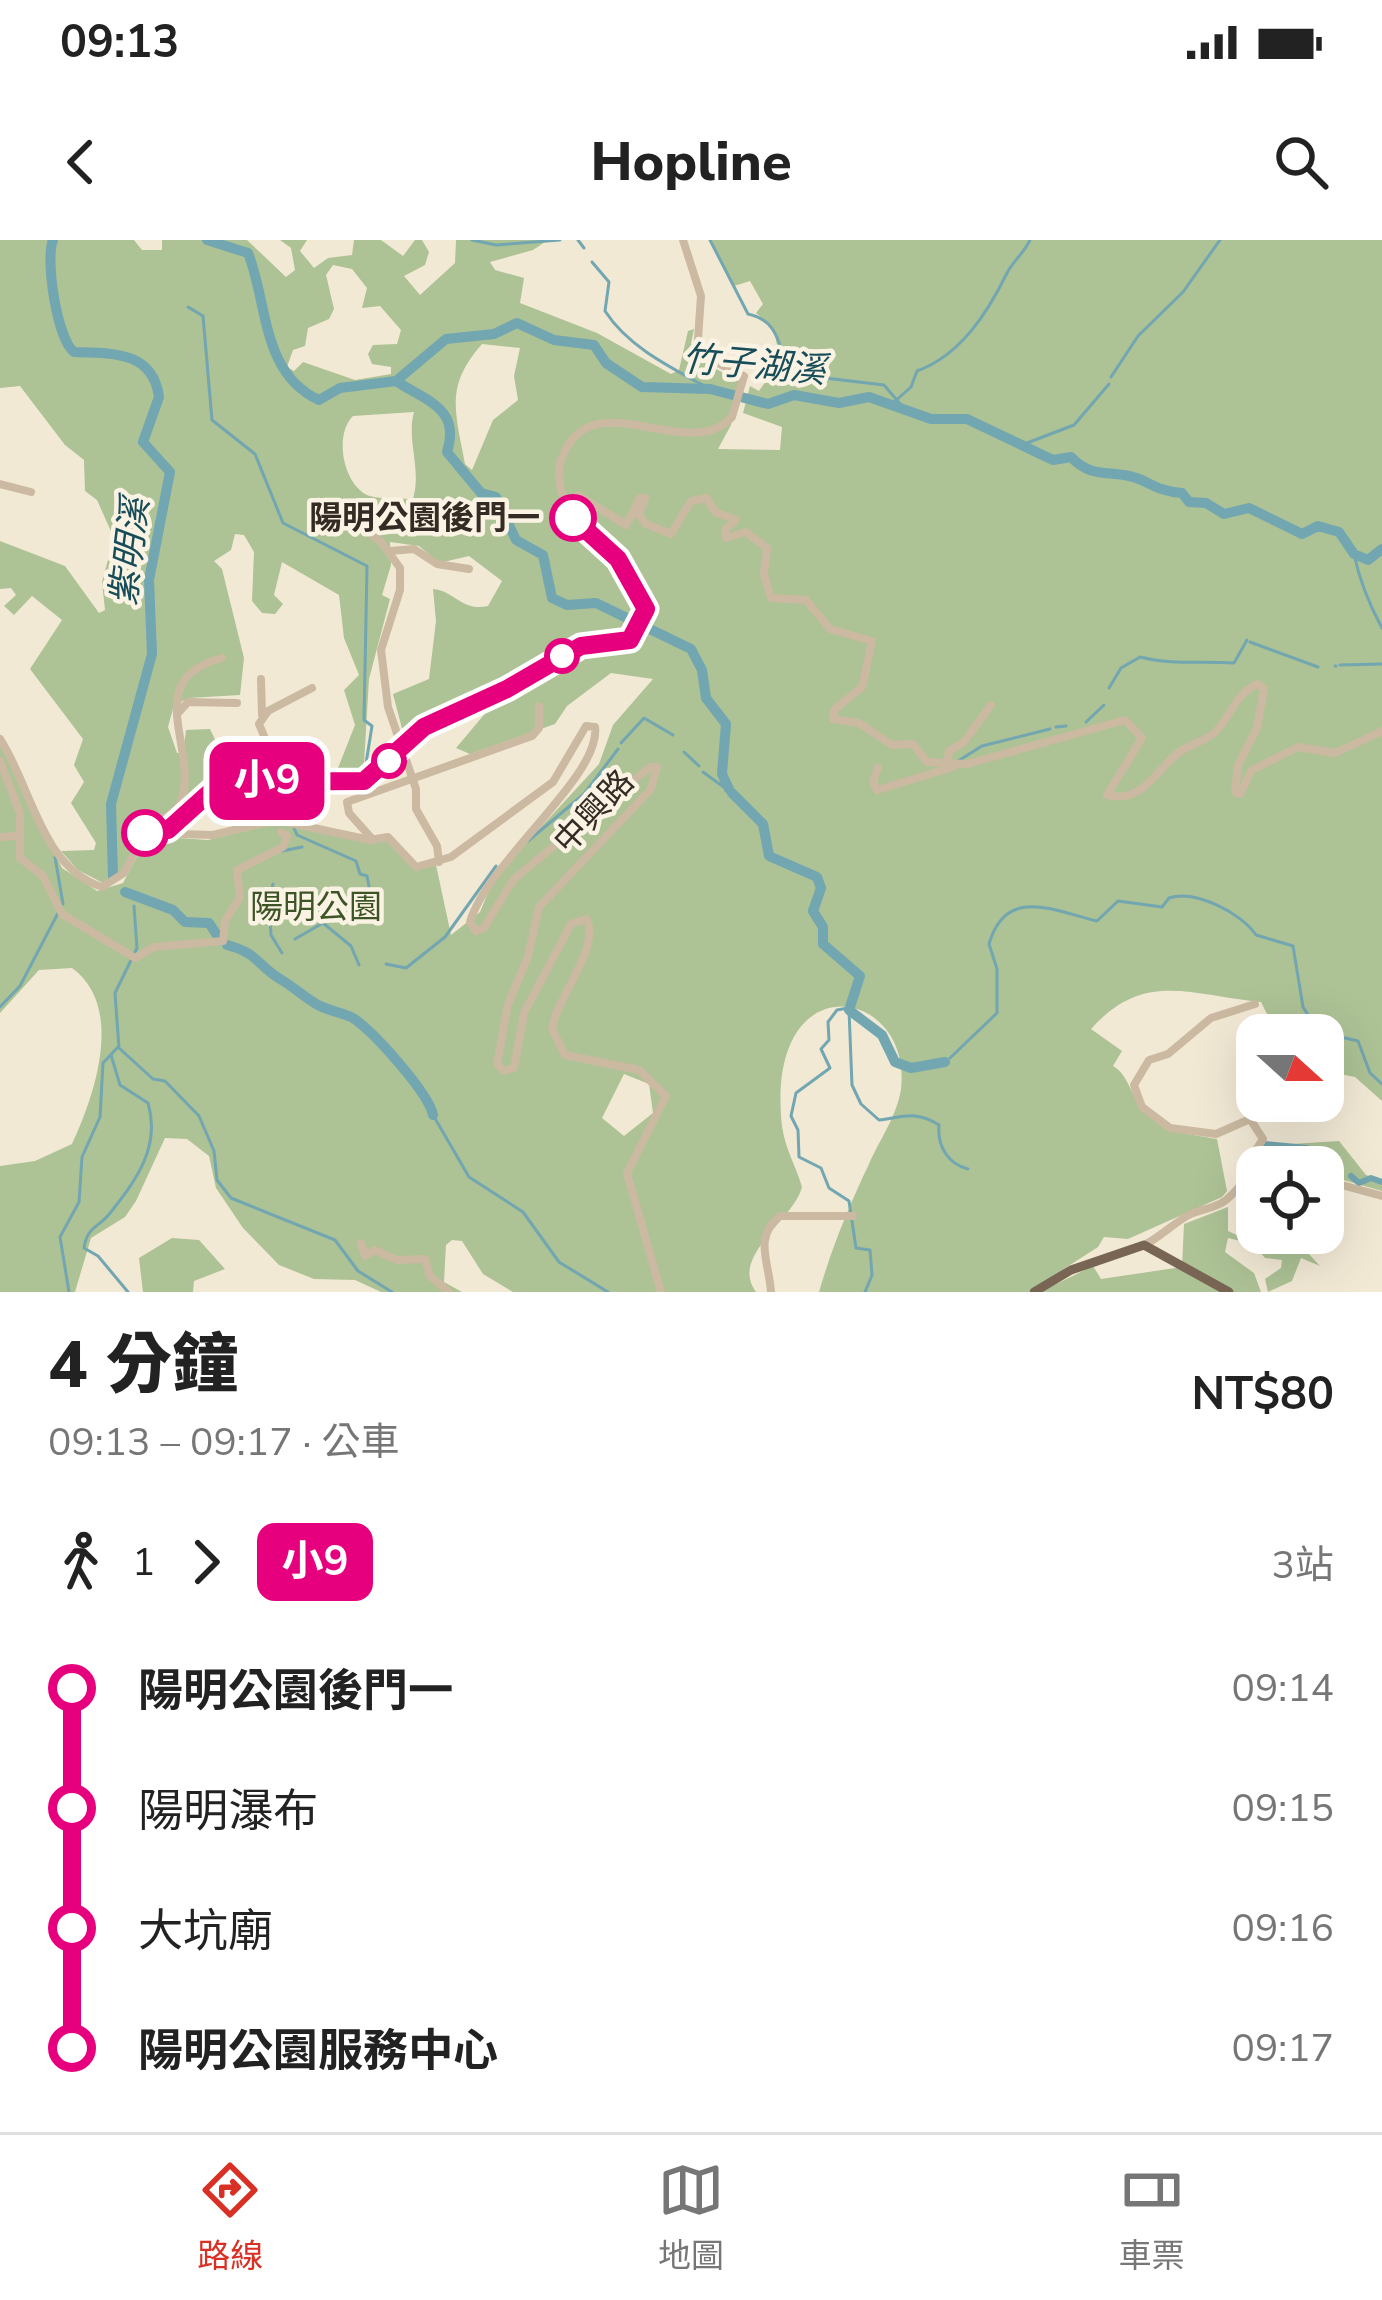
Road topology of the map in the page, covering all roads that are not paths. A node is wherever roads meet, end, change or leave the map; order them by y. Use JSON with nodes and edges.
{"nodes":[{"id":1,"x":683,"y":240,"type":"edge"},
{"id":2,"x":0,"y":484,"type":"edge"},
{"id":3,"x":31,"y":492,"type":"dead end"},
{"id":4,"x":349,"y":518,"type":"dead end"},
{"id":5,"x":588,"y":534,"type":"junction"},
{"id":6,"x":390,"y":551,"type":"junction"},
{"id":7,"x":469,"y":569,"type":"dead end"},
{"id":8,"x":222,"y":658,"type":"dead end"},
{"id":9,"x":261,"y":679,"type":"dead end"},
{"id":10,"x":313,"y":688,"type":"dead end"},
{"id":11,"x":237,"y":703,"type":"dead end"},
{"id":12,"x":991,"y":705,"type":"dead end"},
{"id":13,"x":539,"y":706,"type":"dead end"},
{"id":14,"x":177,"y":715,"type":"junction"},
{"id":15,"x":262,"y":716,"type":"junction"},
{"id":16,"x":1382,"y":731,"type":"edge"},
{"id":17,"x":0,"y":739,"type":"edge"},
{"id":18,"x":400,"y":749,"type":"junction"},
{"id":19,"x":0,"y":761,"type":"edge"},
{"id":20,"x":951,"y":765,"type":"junction"},
{"id":21,"x":878,"y":768,"type":"dead end"},
{"id":22,"x":410,"y":777,"type":"junction"},
{"id":23,"x":283,"y":781,"type":"junction"},
{"id":24,"x":168,"y":830,"type":"junction"},
{"id":25,"x":281,"y":832,"type":"dead end"},
{"id":26,"x":145,"y":833,"type":"junction"},
{"id":27,"x":17,"y":836,"type":"junction"},
{"id":28,"x":0,"y":837,"type":"edge"},
{"id":29,"x":373,"y":840,"type":"junction"},
{"id":30,"x":439,"y":862,"type":"junction"},
{"id":31,"x":1255,"y":1004,"type":"dead end"},
{"id":32,"x":1258,"y":1146,"type":"edge"},
{"id":33,"x":1344,"y":1186,"type":"edge"},
{"id":34,"x":1236,"y":1187,"type":"edge"},
{"id":35,"x":1382,"y":1196,"type":"edge"},
{"id":36,"x":853,"y":1216,"type":"dead end"},
{"id":37,"x":361,"y":1243,"type":"dead end"},
{"id":38,"x":1144,"y":1245,"type":"junction"},
{"id":39,"x":449,"y":1292,"type":"edge"},
{"id":40,"x":661,"y":1292,"type":"edge"},
{"id":41,"x":771,"y":1292,"type":"edge"},
{"id":42,"x":1034,"y":1292,"type":"edge"},
{"id":43,"x":1229,"y":1292,"type":"edge"}],
"edges":[{"from":1,"to":5,"type":"street"},
{"from":2,"to":3,"type":"street"},
{"from":4,"to":6,"type":"street"},
{"from":5,"to":18,"type":"street"},
{"from":5,"to":20,"type":"street"},
{"from":6,"to":7,"type":"street"},
{"from":6,"to":18,"type":"street"},
{"from":8,"to":14,"type":"street"},
{"from":9,"to":15,"type":"street"},
{"from":10,"to":15,"type":"street"},
{"from":11,"to":14,"type":"street"},
{"from":12,"to":20,"type":"street"},
{"from":13,"to":22,"type":"street"},
{"from":14,"to":26,"type":"street"},
{"from":15,"to":23,"type":"street"},
{"from":16,"to":20,"type":"street"},
{"from":17,"to":26,"type":"street"},
{"from":18,"to":22,"type":"street"},
{"from":18,"to":23,"type":"street"},
{"from":19,"to":27,"type":"street"},
{"from":20,"to":21,"type":"street"},
{"from":22,"to":29,"type":"street"},
{"from":22,"to":30,"type":"street"},
{"from":23,"to":24,"type":"street"},
{"from":24,"to":26,"type":"street"},
{"from":24,"to":29,"type":"street"},
{"from":25,"to":27,"type":"street"},
{"from":27,"to":28,"type":"street"},
{"from":29,"to":30,"type":"street"},
{"from":30,"to":40,"type":"street","name":"中興路"},
{"from":31,"to":32,"type":"street"},
{"from":33,"to":35,"type":"street"},
{"from":34,"to":38,"type":"street"},
{"from":36,"to":41,"type":"street"},
{"from":37,"to":39,"type":"street"},
{"from":38,"to":42,"type":"main road"},
{"from":38,"to":43,"type":"main road"}]}
